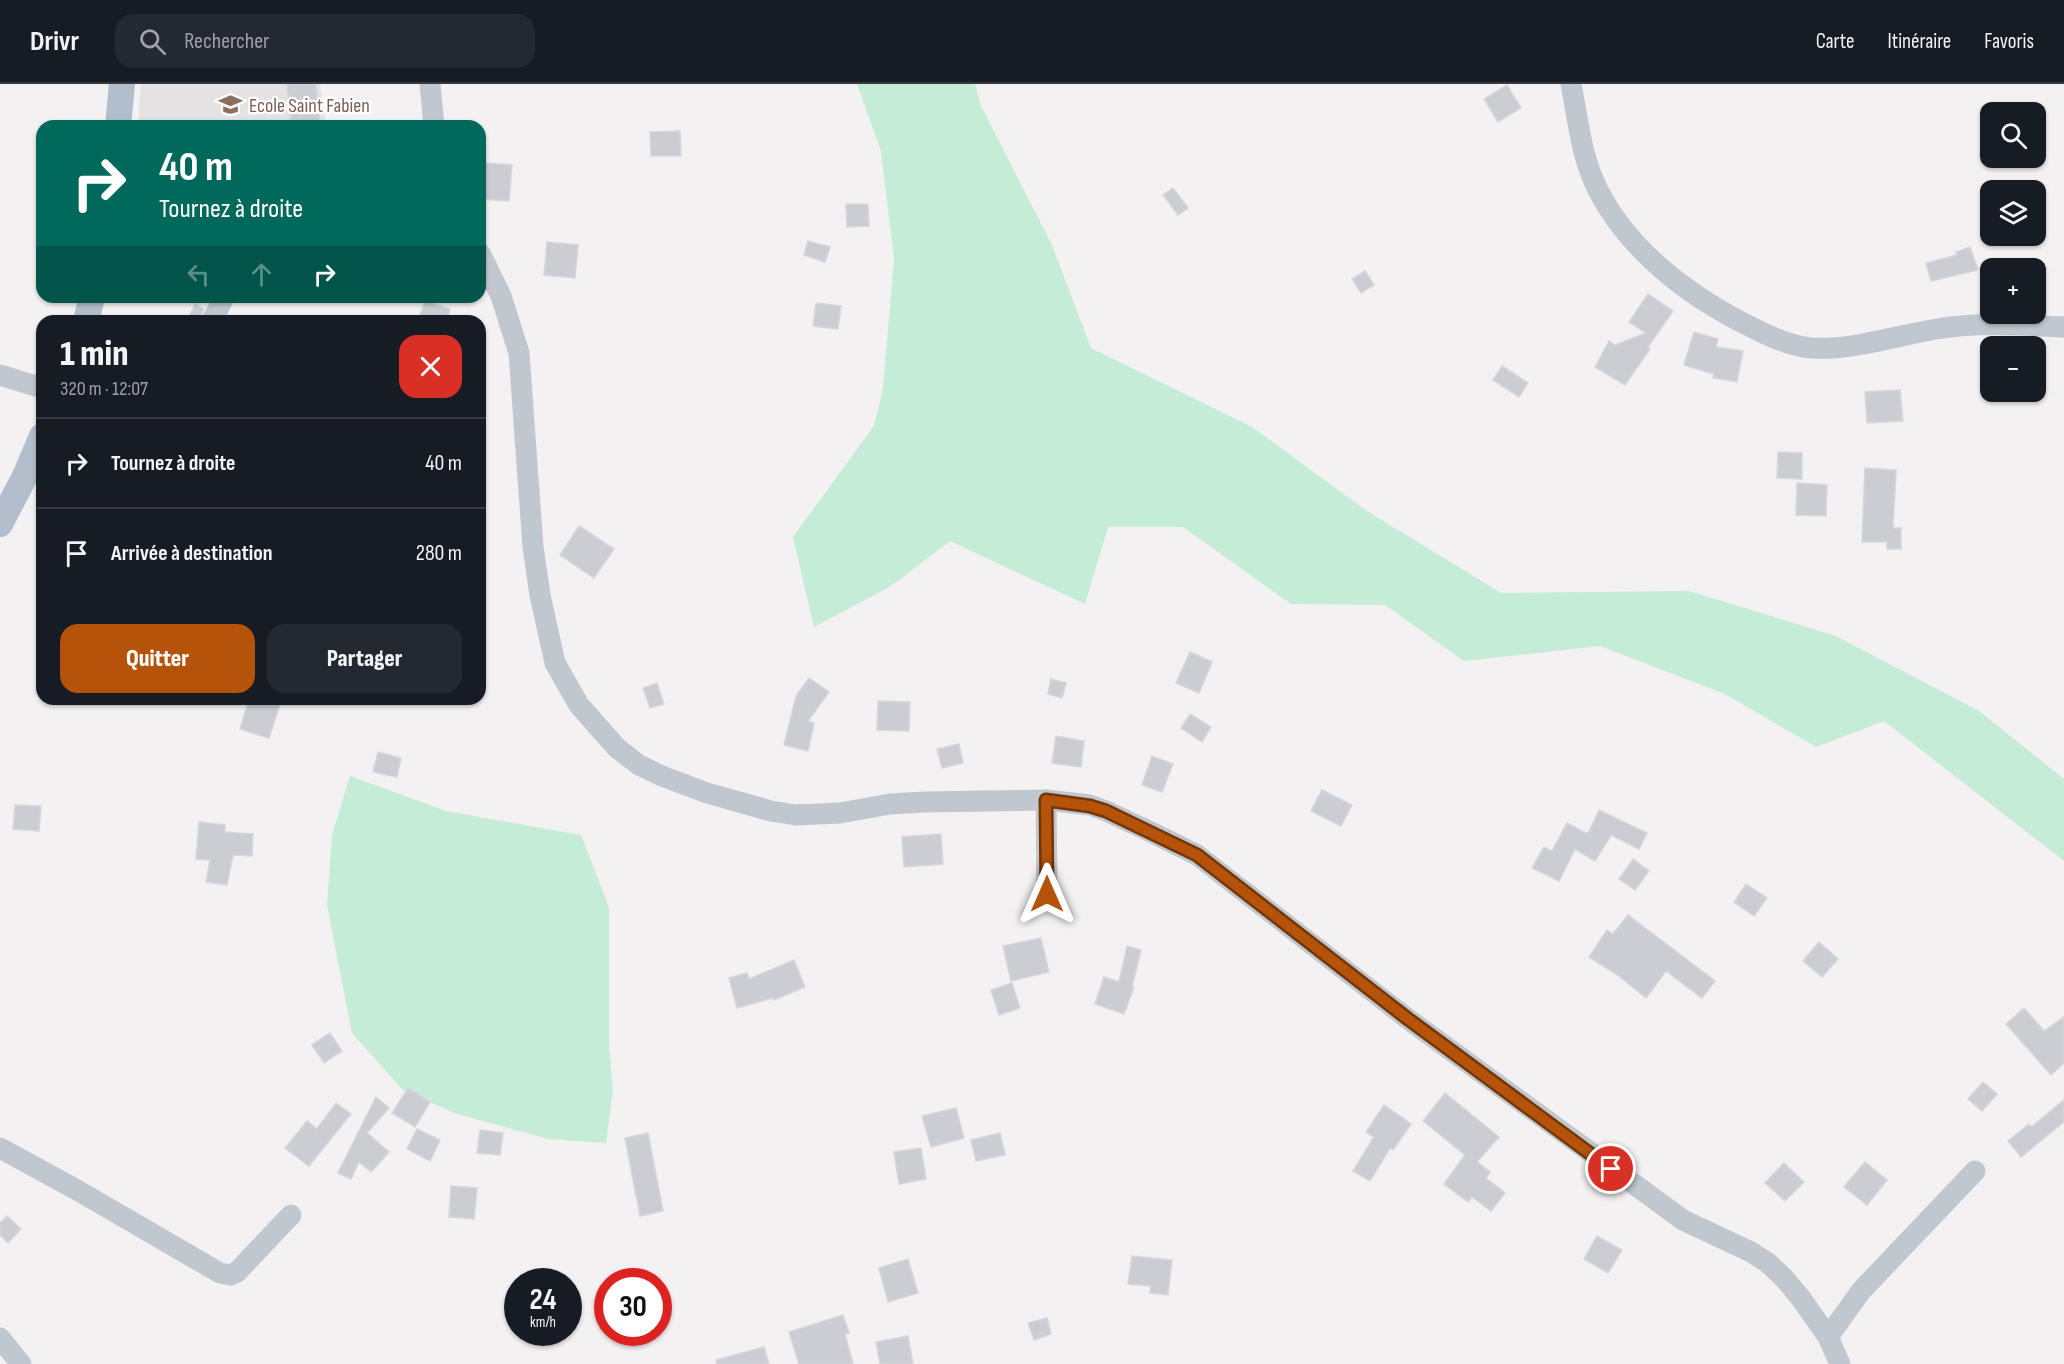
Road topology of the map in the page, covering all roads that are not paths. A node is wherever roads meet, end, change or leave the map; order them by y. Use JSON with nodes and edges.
{"nodes":[{"id":1,"x":122,"y":84,"type":"edge"},
{"id":2,"x":430,"y":84,"type":"edge"},
{"id":3,"x":1571,"y":84,"type":"edge"},
{"id":4,"x":119,"y":120,"type":"edge"},
{"id":5,"x":433,"y":120,"type":"edge"},
{"id":6,"x":486,"y":265,"type":"edge"},
{"id":7,"x":2064,"y":327,"type":"edge"},
{"id":8,"x":0,"y":375,"type":"edge"},
{"id":9,"x":36,"y":386,"type":"edge"},
{"id":10,"x":36,"y":450,"type":"edge"},
{"id":11,"x":0,"y":524,"type":"edge"},
{"id":12,"x":1046,"y":800,"type":"junction"},
{"id":13,"x":1047,"y":894,"type":"dead end"},
{"id":14,"x":0,"y":1148,"type":"edge"},
{"id":15,"x":1976,"y":1171,"type":"dead end"},
{"id":16,"x":291,"y":1215,"type":"dead end"},
{"id":17,"x":1828,"y":1337,"type":"junction"},
{"id":18,"x":0,"y":1338,"type":"edge"},
{"id":19,"x":21,"y":1364,"type":"edge"},
{"id":20,"x":1840,"y":1364,"type":"edge"}],
"edges":[{"from":1,"to":4,"type":"main road"},
{"from":2,"to":5,"type":"street"},
{"from":3,"to":7,"type":"street"},
{"from":6,"to":12,"type":"street"},
{"from":8,"to":9,"type":"street"},
{"from":10,"to":11,"type":"main road"},
{"from":12,"to":13,"type":"street"},
{"from":12,"to":17,"type":"street"},
{"from":14,"to":16,"type":"street"},
{"from":15,"to":17,"type":"street"},
{"from":17,"to":20,"type":"street"},
{"from":18,"to":19,"type":"street"}]}
